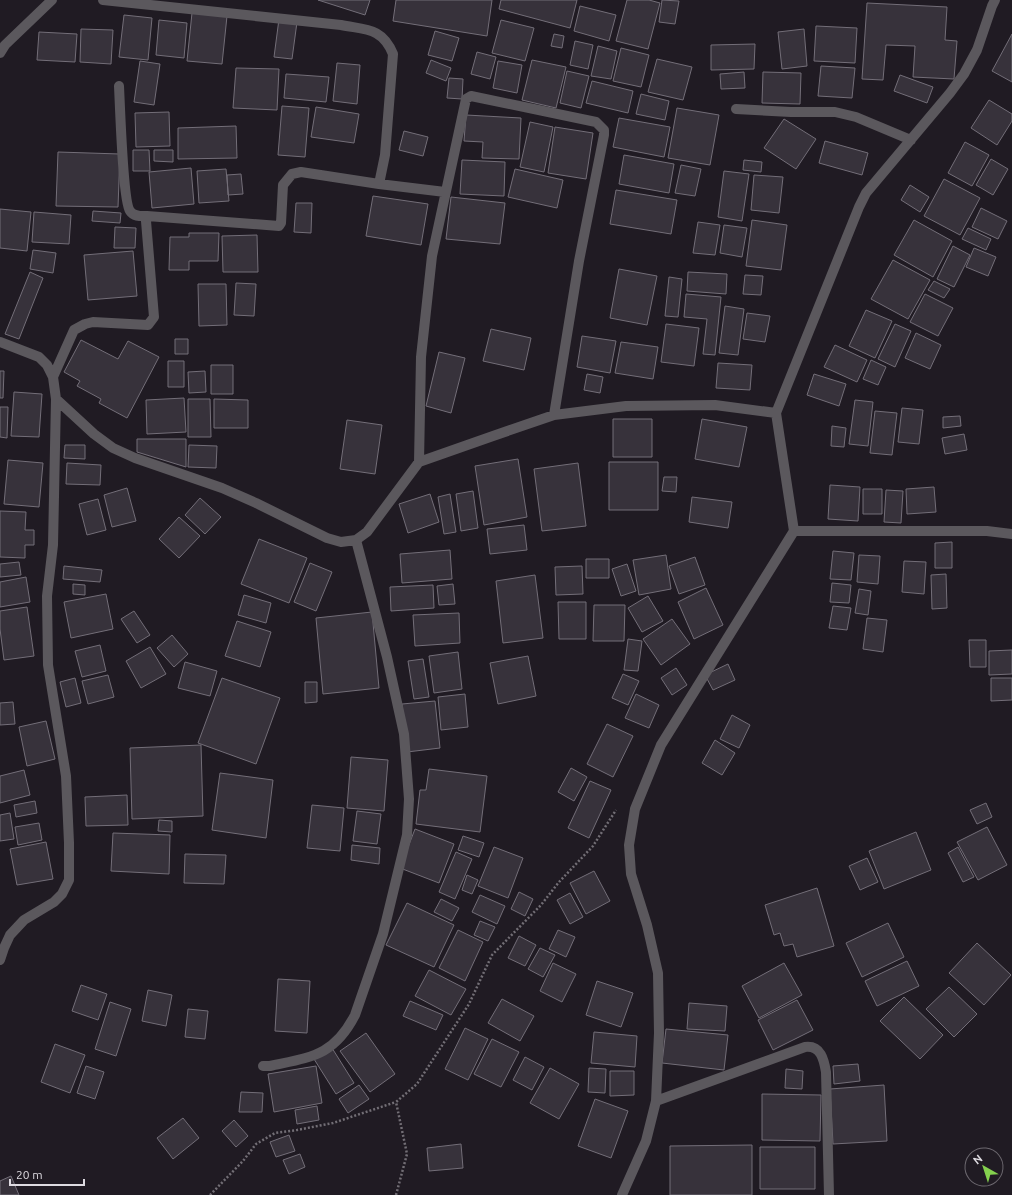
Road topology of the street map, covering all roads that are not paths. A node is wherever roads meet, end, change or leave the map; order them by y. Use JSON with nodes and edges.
{"nodes":[{"id":1,"x":52,"y":0,"type":"edge"},
{"id":2,"x":103,"y":0,"type":"edge"},
{"id":3,"x":995,"y":0,"type":"edge"},
{"id":4,"x":0,"y":53,"type":"edge"},
{"id":5,"x":118,"y":86,"type":"dead end"},
{"id":6,"x":736,"y":109,"type":"dead end"},
{"id":7,"x":911,"y":140,"type":"junction"},
{"id":8,"x":379,"y":184,"type":"junction"},
{"id":9,"x":445,"y":192,"type":"junction"},
{"id":10,"x":147,"y":216,"type":"junction"},
{"id":11,"x":0,"y":342,"type":"edge"},
{"id":12,"x":53,"y":376,"type":"junction"},
{"id":13,"x":56,"y":399,"type":"junction"},
{"id":14,"x":776,"y":413,"type":"junction"},
{"id":15,"x":554,"y":415,"type":"junction"},
{"id":16,"x":419,"y":462,"type":"junction"},
{"id":17,"x":794,"y":531,"type":"junction"},
{"id":18,"x":1012,"y":534,"type":"edge"},
{"id":19,"x":356,"y":540,"type":"junction"},
{"id":20,"x":0,"y":960,"type":"edge"},
{"id":21,"x":263,"y":1066,"type":"dead end"},
{"id":22,"x":656,"y":1101,"type":"junction"},
{"id":23,"x":622,"y":1195,"type":"edge"},
{"id":24,"x":829,"y":1195,"type":"edge"}],
"edges":[{"from":1,"to":4,"type":"street"},
{"from":2,"to":8,"type":"street"},
{"from":3,"to":7,"type":"street"},
{"from":5,"to":10,"type":"street"},
{"from":6,"to":7,"type":"street"},
{"from":7,"to":14,"type":"street"},
{"from":8,"to":9,"type":"street"},
{"from":8,"to":10,"type":"street"},
{"from":9,"to":15,"type":"street"},
{"from":9,"to":16,"type":"street"},
{"from":10,"to":12,"type":"street"},
{"from":11,"to":12,"type":"street"},
{"from":12,"to":13,"type":"street"},
{"from":13,"to":19,"type":"street"},
{"from":13,"to":20,"type":"street"},
{"from":14,"to":15,"type":"street"},
{"from":14,"to":17,"type":"street"},
{"from":15,"to":16,"type":"street"},
{"from":16,"to":19,"type":"street"},
{"from":17,"to":18,"type":"street"},
{"from":17,"to":22,"type":"street"},
{"from":19,"to":21,"type":"street"},
{"from":22,"to":23,"type":"street"},
{"from":22,"to":24,"type":"street"}]}
